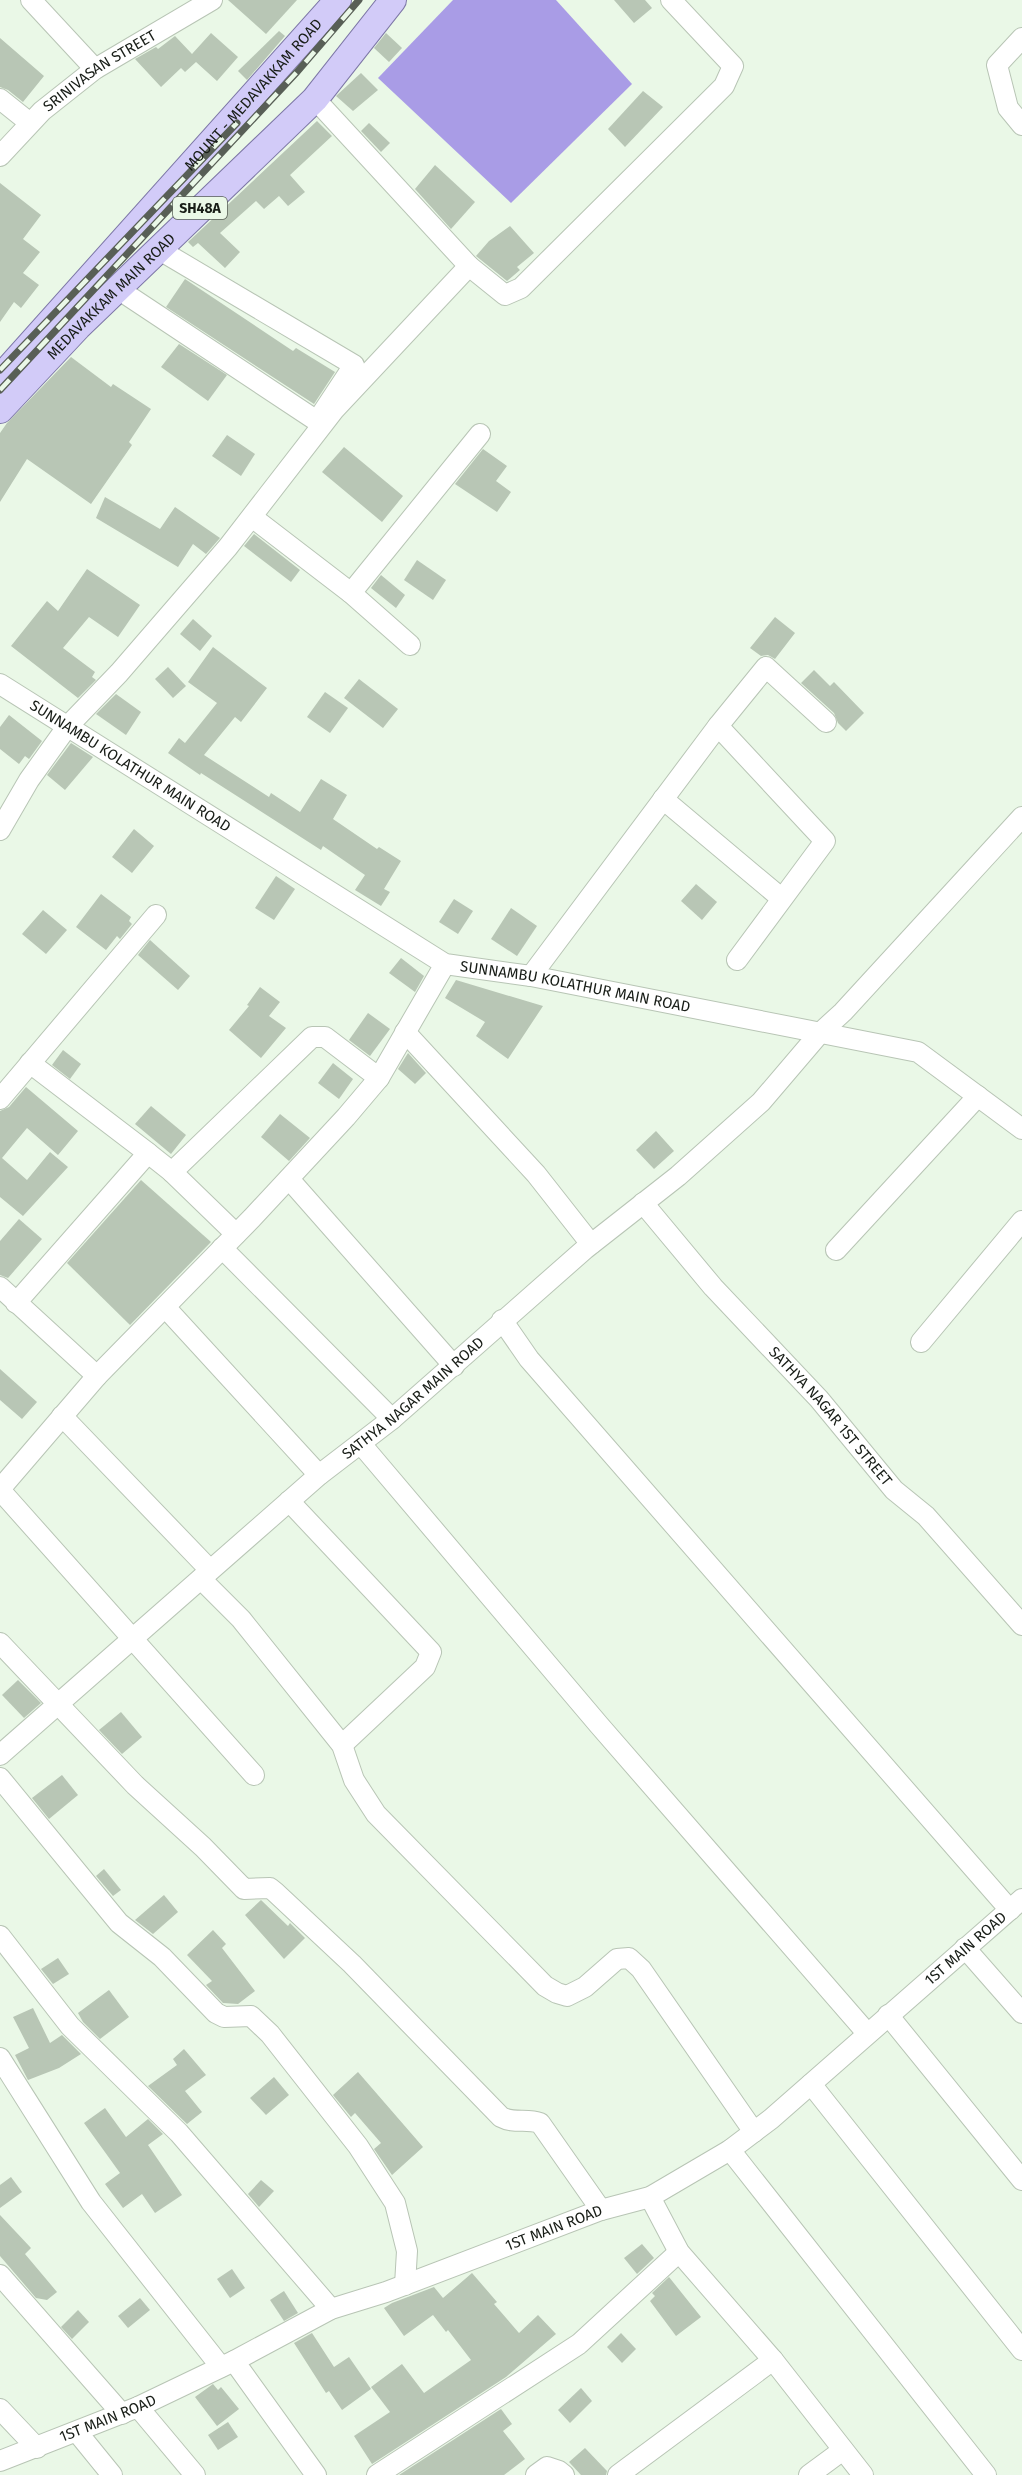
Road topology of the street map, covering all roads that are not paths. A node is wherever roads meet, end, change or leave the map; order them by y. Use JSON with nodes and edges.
{"nodes":[{"id":1,"x":32,"y":0,"type":"edge"},
{"id":2,"x":212,"y":0,"type":"edge"},
{"id":3,"x":338,"y":0,"type":"edge"},
{"id":4,"x":393,"y":0,"type":"edge"},
{"id":5,"x":671,"y":0,"type":"edge"},
{"id":6,"x":1022,"y":38,"type":"edge"},
{"id":7,"x":94,"y":69,"type":"junction"},
{"id":8,"x":0,"y":99,"type":"edge"},
{"id":9,"x":315,"y":99,"type":"junction"},
{"id":10,"x":30,"y":123,"type":"junction"},
{"id":11,"x":1022,"y":125,"type":"edge"},
{"id":12,"x":0,"y":156,"type":"edge"},
{"id":13,"x":158,"y":249,"type":"junction"},
{"id":14,"x":469,"y":266,"type":"junction"},
{"id":15,"x":118,"y":289,"type":"junction"},
{"id":16,"x":0,"y":378,"type":"edge"},
{"id":17,"x":0,"y":410,"type":"edge"},
{"id":18,"x":480,"y":434,"type":"dead end"},
{"id":19,"x":252,"y":517,"type":"junction"},
{"id":20,"x":351,"y":593,"type":"junction"},
{"id":21,"x":410,"y":645,"type":"dead end"},
{"id":22,"x":0,"y":684,"type":"edge"},
{"id":23,"x":826,"y":722,"type":"dead end"},
{"id":24,"x":718,"y":726,"type":"junction"},
{"id":25,"x":67,"y":727,"type":"junction"},
{"id":26,"x":663,"y":799,"type":"junction"},
{"id":27,"x":1022,"y":817,"type":"edge"},
{"id":28,"x":0,"y":830,"type":"edge"},
{"id":29,"x":781,"y":898,"type":"junction"},
{"id":30,"x":156,"y":915,"type":"dead end"},
{"id":31,"x":737,"y":960,"type":"dead end"},
{"id":32,"x":444,"y":964,"type":"junction"},
{"id":33,"x":531,"y":976,"type":"junction"},
{"id":34,"x":405,"y":1032,"type":"junction"},
{"id":35,"x":819,"y":1034,"type":"junction"},
{"id":36,"x":30,"y":1063,"type":"junction"},
{"id":37,"x":379,"y":1078,"type":"junction"},
{"id":38,"x":978,"y":1096,"type":"junction"},
{"id":39,"x":0,"y":1099,"type":"edge"},
{"id":40,"x":1022,"y":1129,"type":"edge"},
{"id":41,"x":148,"y":1153,"type":"junction"},
{"id":42,"x":172,"y":1172,"type":"junction"},
{"id":43,"x":289,"y":1179,"type":"junction"},
{"id":44,"x":643,"y":1203,"type":"junction"},
{"id":45,"x":1022,"y":1221,"type":"edge"},
{"id":46,"x":229,"y":1241,"type":"junction"},
{"id":47,"x":591,"y":1244,"type":"junction"},
{"id":48,"x":836,"y":1250,"type":"dead end"},
{"id":49,"x":6,"y":1297,"type":"edge"},
{"id":50,"x":165,"y":1307,"type":"junction"},
{"id":51,"x":502,"y":1320,"type":"junction"},
{"id":52,"x":921,"y":1342,"type":"dead end"},
{"id":53,"x":454,"y":1366,"type":"junction"},
{"id":54,"x":97,"y":1376,"type":"junction"},
{"id":55,"x":62,"y":1416,"type":"junction"},
{"id":56,"x":392,"y":1419,"type":"junction"},
{"id":57,"x":361,"y":1444,"type":"junction"},
{"id":58,"x":319,"y":1475,"type":"junction"},
{"id":59,"x":0,"y":1490,"type":"edge"},
{"id":60,"x":289,"y":1501,"type":"junction"},
{"id":61,"x":205,"y":1574,"type":"junction"},
{"id":62,"x":1022,"y":1625,"type":"edge"},
{"id":63,"x":133,"y":1637,"type":"junction"},
{"id":64,"x":0,"y":1644,"type":"edge"},
{"id":65,"x":59,"y":1705,"type":"junction"},
{"id":66,"x":342,"y":1745,"type":"junction"},
{"id":67,"x":0,"y":1755,"type":"edge"},
{"id":68,"x":254,"y":1775,"type":"dead end"},
{"id":69,"x":0,"y":1778,"type":"edge"},
{"id":70,"x":1016,"y":1904,"type":"edge"},
{"id":71,"x":0,"y":1936,"type":"edge"},
{"id":72,"x":964,"y":1948,"type":"junction"},
{"id":73,"x":1022,"y":2013,"type":"edge"},
{"id":74,"x":888,"y":2015,"type":"junction"},
{"id":75,"x":867,"y":2033,"type":"junction"},
{"id":76,"x":0,"y":2058,"type":"edge"},
{"id":77,"x":811,"y":2084,"type":"junction"},
{"id":78,"x":754,"y":2132,"type":"junction"},
{"id":79,"x":730,"y":2150,"type":"junction"},
{"id":80,"x":1022,"y":2180,"type":"edge"},
{"id":81,"x":650,"y":2197,"type":"junction"},
{"id":82,"x":601,"y":2210,"type":"junction"},
{"id":83,"x":679,"y":2252,"type":"junction"},
{"id":84,"x":0,"y":2276,"type":"edge"},
{"id":85,"x":405,"y":2285,"type":"junction"},
{"id":86,"x":331,"y":2309,"type":"junction"},
{"id":87,"x":1022,"y":2350,"type":"edge"},
{"id":88,"x":773,"y":2360,"type":"junction"},
{"id":89,"x":228,"y":2364,"type":"junction"},
{"id":90,"x":0,"y":2409,"type":"edge"},
{"id":91,"x":130,"y":2411,"type":"junction"},
{"id":92,"x":77,"y":2432,"type":"junction"},
{"id":93,"x":37,"y":2448,"type":"junction"},
{"id":94,"x":843,"y":2450,"type":"junction"},
{"id":95,"x":0,"y":2461,"type":"edge"},
{"id":96,"x":112,"y":2475,"type":"edge"},
{"id":97,"x":195,"y":2475,"type":"edge"},
{"id":98,"x":316,"y":2475,"type":"edge"},
{"id":99,"x":377,"y":2475,"type":"edge"},
{"id":100,"x":536,"y":2475,"type":"edge"},
{"id":101,"x":564,"y":2475,"type":"edge"},
{"id":102,"x":618,"y":2475,"type":"edge"},
{"id":103,"x":808,"y":2475,"type":"edge"},
{"id":104,"x":863,"y":2475,"type":"edge"},
{"id":105,"x":986,"y":2475,"type":"edge"}],
"edges":[{"from":1,"to":7,"type":"street"},
{"from":2,"to":7,"type":"street","name":"SRINIVASAN STREET"},
{"from":3,"to":16,"type":"main road","name":"MOUNT - MEDAVAKKAM ROAD","number":"SH48A"},
{"from":4,"to":9,"type":"main road","name":"MEDAVAKKAM MAIN ROAD","number":"SH48A"},
{"from":5,"to":14,"type":"street"},
{"from":6,"to":11,"type":"street"},
{"from":7,"to":10,"type":"street","name":"SRINIVASAN STREET"},
{"from":8,"to":10,"type":"street"},
{"from":9,"to":13,"type":"main road","name":"MEDAVAKKAM MAIN ROAD","number":"SH48A"},
{"from":9,"to":14,"type":"street"},
{"from":10,"to":12,"type":"street","name":"SRINIVASAN STREET"},
{"from":13,"to":15,"type":"main road","name":"MEDAVAKKAM MAIN ROAD","number":"SH48A"},
{"from":13,"to":15,"type":"street"},
{"from":14,"to":19,"type":"street"},
{"from":15,"to":17,"type":"main road","name":"MEDAVAKKAM MAIN ROAD","number":"SH48A"},
{"from":18,"to":20,"type":"street"},
{"from":19,"to":20,"type":"street"},
{"from":19,"to":25,"type":"street"},
{"from":20,"to":21,"type":"street"},
{"from":22,"to":25,"type":"street","name":"SUNNAMBU KOLATHUR MAIN ROAD"},
{"from":23,"to":24,"type":"street"},
{"from":24,"to":26,"type":"street"},
{"from":24,"to":29,"type":"street"},
{"from":25,"to":28,"type":"street"},
{"from":25,"to":32,"type":"street","name":"SUNNAMBU KOLATHUR MAIN ROAD"},
{"from":26,"to":29,"type":"street"},
{"from":26,"to":33,"type":"street"},
{"from":27,"to":35,"type":"street","name":"SATHYA NAGAR MAIN ROAD"},
{"from":29,"to":31,"type":"street"},
{"from":30,"to":36,"type":"street"},
{"from":32,"to":33,"type":"street","name":"SUNNAMBU KOLATHUR MAIN ROAD"},
{"from":32,"to":34,"type":"street"},
{"from":33,"to":35,"type":"street","name":"SUNNAMBU KOLATHUR MAIN ROAD"},
{"from":34,"to":37,"type":"street"},
{"from":34,"to":47,"type":"street"},
{"from":35,"to":38,"type":"street","name":"SUNNAMBU KOLATHUR MAIN ROAD"},
{"from":35,"to":44,"type":"street","name":"SATHYA NAGAR MAIN ROAD"},
{"from":36,"to":39,"type":"street"},
{"from":36,"to":41,"type":"street"},
{"from":37,"to":42,"type":"street"},
{"from":37,"to":43,"type":"street"},
{"from":38,"to":40,"type":"street","name":"SUNNAMBU KOLATHUR MAIN ROAD"},
{"from":38,"to":48,"type":"street"},
{"from":41,"to":42,"type":"street"},
{"from":41,"to":49,"type":"street"},
{"from":42,"to":46,"type":"street"},
{"from":43,"to":46,"type":"street"},
{"from":43,"to":53,"type":"street"},
{"from":44,"to":47,"type":"street","name":"SATHYA NAGAR MAIN ROAD"},
{"from":44,"to":62,"type":"street","name":"SATHYA NAGAR 1ST STREET"},
{"from":45,"to":52,"type":"street"},
{"from":46,"to":50,"type":"street"},
{"from":46,"to":56,"type":"street"},
{"from":47,"to":51,"type":"street","name":"SATHYA NAGAR MAIN ROAD"},
{"from":49,"to":54,"type":"street"},
{"from":50,"to":54,"type":"street"},
{"from":50,"to":58,"type":"street"},
{"from":51,"to":53,"type":"street","name":"SATHYA NAGAR MAIN ROAD"},
{"from":51,"to":70,"type":"street"},
{"from":53,"to":56,"type":"street","name":"SATHYA NAGAR MAIN ROAD"},
{"from":54,"to":55,"type":"street"},
{"from":55,"to":59,"type":"street"},
{"from":55,"to":61,"type":"street"},
{"from":56,"to":57,"type":"street","name":"SATHYA NAGAR MAIN ROAD"},
{"from":57,"to":58,"type":"street","name":"SATHYA NAGAR MAIN ROAD"},
{"from":57,"to":75,"type":"street"},
{"from":58,"to":60,"type":"street","name":"SATHYA NAGAR MAIN ROAD"},
{"from":59,"to":63,"type":"street"},
{"from":60,"to":61,"type":"street","name":"SATHYA NAGAR MAIN ROAD"},
{"from":60,"to":66,"type":"street"},
{"from":61,"to":63,"type":"street","name":"SATHYA NAGAR MAIN ROAD"},
{"from":61,"to":66,"type":"street"},
{"from":63,"to":65,"type":"street","name":"SATHYA NAGAR MAIN ROAD"},
{"from":63,"to":68,"type":"street"},
{"from":64,"to":65,"type":"street"},
{"from":65,"to":67,"type":"street","name":"SATHYA NAGAR MAIN ROAD"},
{"from":65,"to":82,"type":"street"},
{"from":66,"to":78,"type":"street"},
{"from":69,"to":85,"type":"street"},
{"from":70,"to":72,"type":"street","name":"1ST MAIN ROAD"},
{"from":71,"to":86,"type":"street"},
{"from":72,"to":73,"type":"street"},
{"from":72,"to":74,"type":"street","name":"1ST MAIN ROAD"},
{"from":74,"to":75,"type":"street","name":"1ST MAIN ROAD"},
{"from":74,"to":80,"type":"street"},
{"from":75,"to":77,"type":"street","name":"1ST MAIN ROAD"},
{"from":76,"to":89,"type":"street"},
{"from":77,"to":78,"type":"street","name":"1ST MAIN ROAD"},
{"from":77,"to":87,"type":"street"},
{"from":78,"to":79,"type":"street","name":"1ST MAIN ROAD"},
{"from":79,"to":81,"type":"street","name":"1ST MAIN ROAD"},
{"from":79,"to":105,"type":"street"},
{"from":81,"to":82,"type":"street","name":"1ST MAIN ROAD"},
{"from":81,"to":83,"type":"street"},
{"from":82,"to":85,"type":"street","name":"1ST MAIN ROAD"},
{"from":83,"to":88,"type":"street"},
{"from":83,"to":99,"type":"street"},
{"from":84,"to":91,"type":"street"},
{"from":85,"to":86,"type":"street","name":"1ST MAIN ROAD"},
{"from":86,"to":89,"type":"street","name":"1ST MAIN ROAD"},
{"from":88,"to":94,"type":"street"},
{"from":88,"to":102,"type":"street"},
{"from":89,"to":91,"type":"street","name":"1ST MAIN ROAD"},
{"from":89,"to":98,"type":"street"},
{"from":90,"to":93,"type":"street"},
{"from":91,"to":92,"type":"street","name":"1ST MAIN ROAD"},
{"from":91,"to":97,"type":"street"},
{"from":92,"to":93,"type":"street","name":"1ST MAIN ROAD"},
{"from":92,"to":96,"type":"street"},
{"from":93,"to":95,"type":"street","name":"1ST MAIN ROAD"},
{"from":94,"to":103,"type":"street"},
{"from":94,"to":104,"type":"street"},
{"from":100,"to":101,"type":"street"}]}
